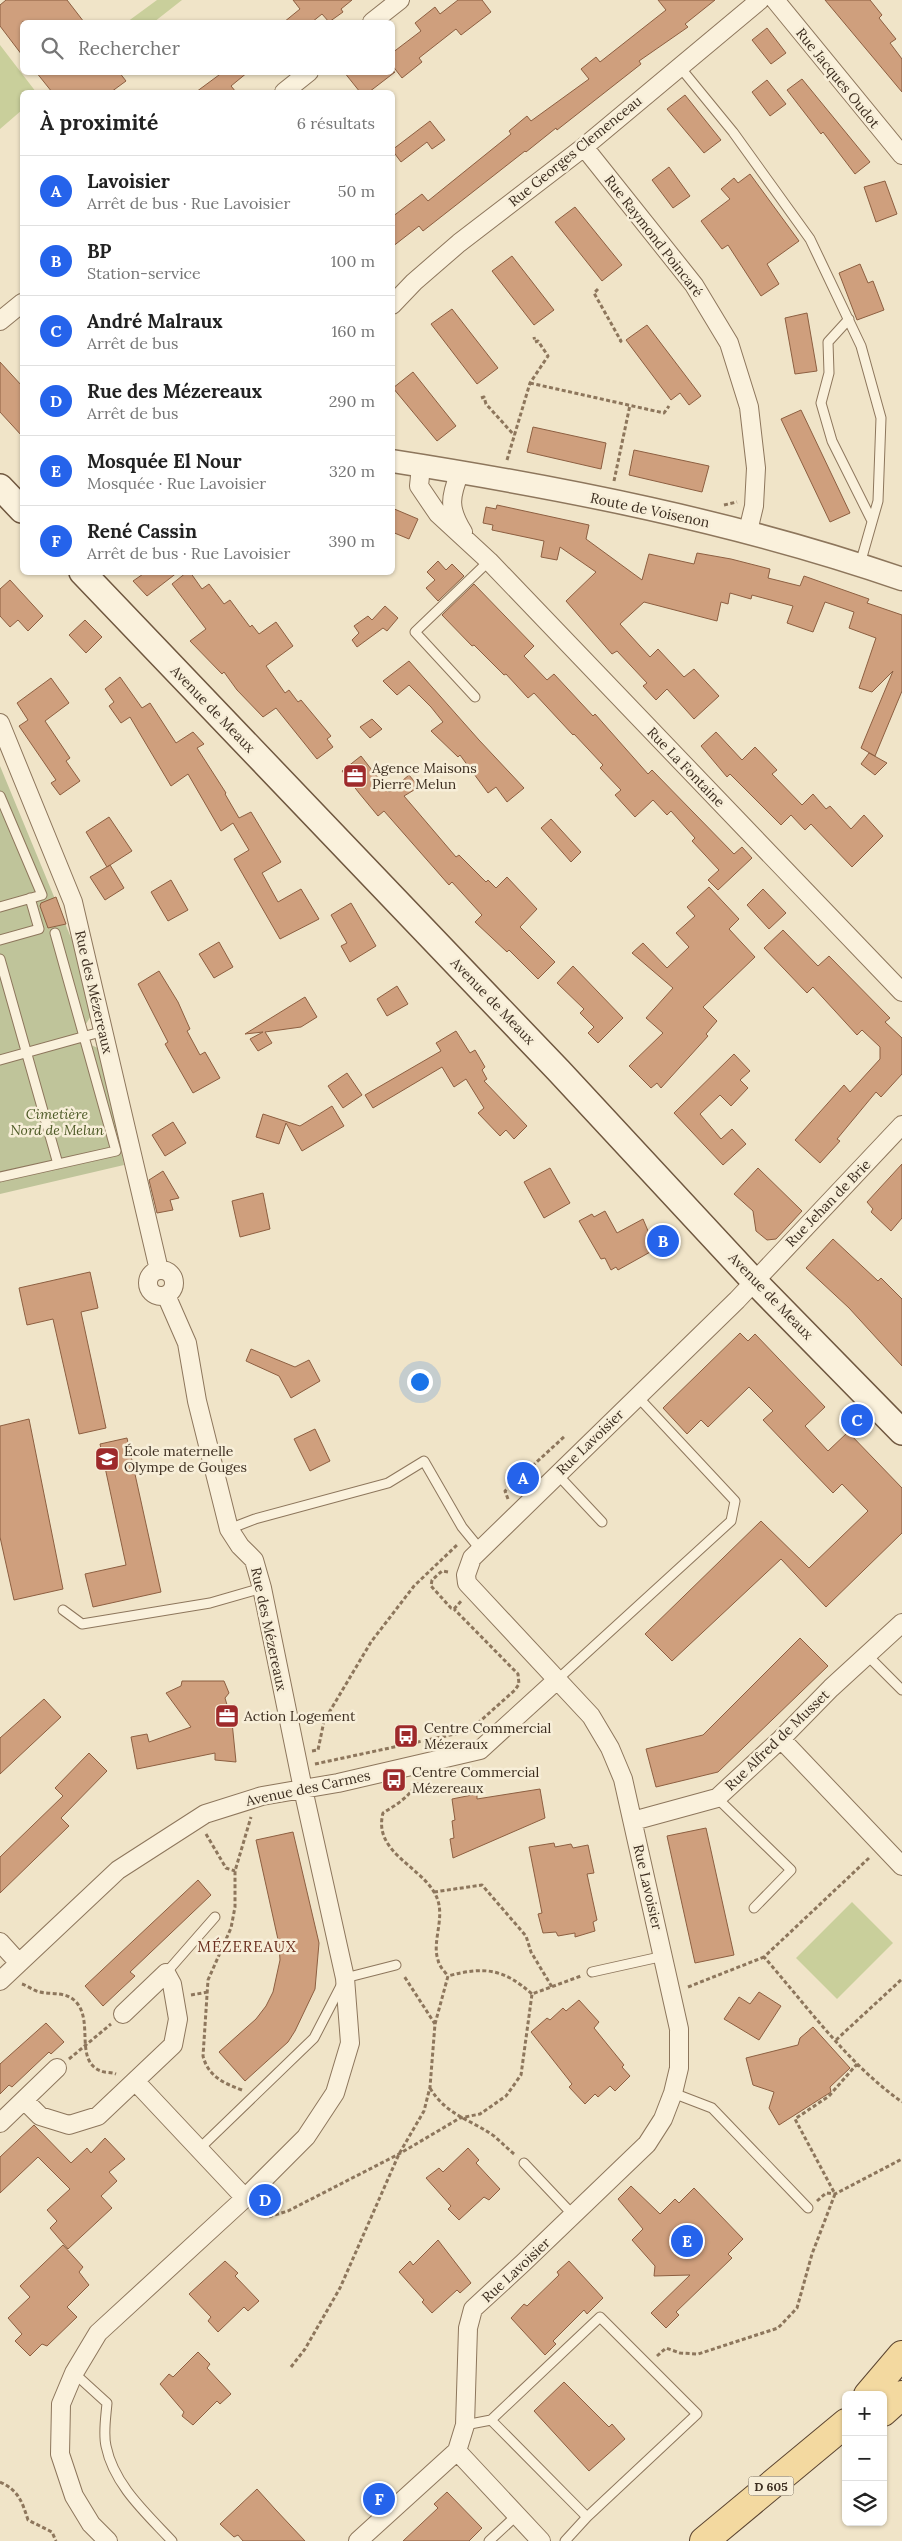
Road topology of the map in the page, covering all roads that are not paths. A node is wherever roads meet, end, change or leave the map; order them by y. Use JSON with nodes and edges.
{"nodes":[{"id":1,"x":400,"y":0,"type":"edge"},
{"id":2,"x":760,"y":0,"type":"edge"},
{"id":3,"x":775,"y":0,"type":"edge"},
{"id":4,"x":375,"y":20,"type":"edge"},
{"id":5,"x":680,"y":66,"type":"junction"},
{"id":6,"x":305,"y":75,"type":"edge"},
{"id":7,"x":286,"y":90,"type":"edge"},
{"id":8,"x":584,"y":147,"type":"junction"},
{"id":9,"x":902,"y":155,"type":"edge"},
{"id":10,"x":395,"y":302,"type":"edge"},
{"id":11,"x":20,"y":305,"type":"edge"},
{"id":12,"x":849,"y":319,"type":"junction"},
{"id":13,"x":0,"y":321,"type":"edge"},
{"id":14,"x":395,"y":462,"type":"edge"},
{"id":15,"x":421,"y":466,"type":"junction"},
{"id":16,"x":460,"y":472,"type":"junction"},
{"id":17,"x":0,"y":487,"type":"edge"},
{"id":18,"x":20,"y":508,"type":"edge"},
{"id":19,"x":872,"y":521,"type":"junction"},
{"id":20,"x":748,"y":531,"type":"junction"},
{"id":21,"x":470,"y":543,"type":"junction"},
{"id":22,"x":489,"y":561,"type":"junction"},
{"id":23,"x":860,"y":564,"type":"junction"},
{"id":24,"x":85,"y":575,"type":"edge"},
{"id":25,"x":902,"y":578,"type":"edge"},
{"id":26,"x":475,"y":697,"type":"dead end"},
{"id":27,"x":0,"y":724,"type":"edge"},
{"id":28,"x":0,"y":796,"type":"edge"},
{"id":29,"x":30,"y":898,"type":"junction"},
{"id":30,"x":0,"y":907,"type":"edge"},
{"id":31,"x":54,"y":933,"type":"dead end"},
{"id":32,"x":0,"y":940,"type":"edge"},
{"id":33,"x":0,"y":960,"type":"edge"},
{"id":34,"x":902,"y":992,"type":"edge"},
{"id":35,"x":104,"y":1031,"type":"junction"},
{"id":36,"x":83,"y":1036,"type":"junction"},
{"id":37,"x":26,"y":1052,"type":"junction"},
{"id":38,"x":0,"y":1060,"type":"edge"},
{"id":39,"x":902,"y":1125,"type":"edge"},
{"id":40,"x":58,"y":1164,"type":"junction"},
{"id":41,"x":0,"y":1176,"type":"edge"},
{"id":42,"x":754,"y":1281,"type":"junction"},
{"id":43,"x":637,"y":1396,"type":"junction"},
{"id":44,"x":902,"y":1432,"type":"edge"},
{"id":45,"x":557,"y":1474,"type":"junction"},
{"id":46,"x":602,"y":1522,"type":"dead end"},
{"id":47,"x":229,"y":1529,"type":"junction"},
{"id":48,"x":480,"y":1549,"type":"junction"},
{"id":49,"x":262,"y":1588,"type":"junction"},
{"id":50,"x":63,"y":1610,"type":"dead end"},
{"id":51,"x":902,"y":1623,"type":"edge"},
{"id":52,"x":868,"y":1655,"type":"junction"},
{"id":53,"x":558,"y":1679,"type":"junction"},
{"id":54,"x":902,"y":1690,"type":"edge"},
{"id":55,"x":781,"y":1739,"type":"junction"},
{"id":56,"x":303,"y":1788,"type":"junction"},
{"id":57,"x":717,"y":1798,"type":"junction"},
{"id":58,"x":633,"y":1821,"type":"junction"},
{"id":59,"x":902,"y":1866,"type":"edge"},
{"id":60,"x":754,"y":1908,"type":"dead end"},
{"id":61,"x":215,"y":1917,"type":"dead end"},
{"id":62,"x":0,"y":1942,"type":"edge"},
{"id":63,"x":664,"y":1956,"type":"junction"},
{"id":64,"x":19,"y":1962,"type":"junction"},
{"id":65,"x":396,"y":1965,"type":"road end"},
{"id":66,"x":592,"y":1972,"type":"road end"},
{"id":67,"x":166,"y":1974,"type":"junction"},
{"id":68,"x":345,"y":1978,"type":"junction"},
{"id":69,"x":0,"y":1981,"type":"edge"},
{"id":70,"x":122,"y":2014,"type":"road end"},
{"id":71,"x":57,"y":2068,"type":"road end"},
{"id":72,"x":136,"y":2082,"type":"junction"},
{"id":73,"x":673,"y":2093,"type":"junction"},
{"id":74,"x":24,"y":2100,"type":"junction"},
{"id":75,"x":0,"y":2123,"type":"edge"},
{"id":76,"x":199,"y":2149,"type":"junction"},
{"id":77,"x":524,"y":2163,"type":"road end"},
{"id":78,"x":246,"y":2198,"type":"junction"},
{"id":79,"x":808,"y":2208,"type":"road end"},
{"id":80,"x":574,"y":2216,"type":"junction"},
{"id":81,"x":902,"y":2355,"type":"edge"},
{"id":82,"x":902,"y":2369,"type":"edge"},
{"id":83,"x":74,"y":2373,"type":"junction"},
{"id":84,"x":871,"y":2391,"type":"edge"},
{"id":85,"x":880,"y":2391,"type":"edge"},
{"id":86,"x":902,"y":2395,"type":"edge"},
{"id":87,"x":887,"y":2408,"type":"edge"},
{"id":88,"x":491,"y":2420,"type":"junction"},
{"id":89,"x":465,"y":2425,"type":"junction"},
{"id":90,"x":842,"y":2431,"type":"edge"},
{"id":91,"x":842,"y":2431,"type":"edge"},
{"id":92,"x":457,"y":2451,"type":"junction"},
{"id":93,"x":516,"y":2516,"type":"junction"},
{"id":94,"x":587,"y":2518,"type":"junction"},
{"id":95,"x":108,"y":2541,"type":"edge"},
{"id":96,"x":172,"y":2541,"type":"edge"},
{"id":97,"x":358,"y":2541,"type":"edge"},
{"id":98,"x":489,"y":2541,"type":"edge"},
{"id":99,"x":541,"y":2541,"type":"edge"},
{"id":100,"x":565,"y":2541,"type":"edge"},
{"id":101,"x":704,"y":2541,"type":"edge"},
{"id":102,"x":728,"y":2541,"type":"edge"}],
"edges":[{"from":1,"to":4,"type":"street"},
{"from":2,"to":5,"type":"street","name":"Rue Georges Clemenceau"},
{"from":3,"to":9,"type":"street","name":"Rue Jacques Oudot"},
{"from":5,"to":8,"type":"street","name":"Rue Georges Clemenceau"},
{"from":5,"to":12,"type":"lane"},
{"from":6,"to":7,"type":"street"},
{"from":8,"to":10,"type":"street","name":"Rue Georges Clemenceau"},
{"from":8,"to":20,"type":"street","name":"Rue Raymond Poincaré"},
{"from":11,"to":13,"type":"street"},
{"from":12,"to":19,"type":"lane"},
{"from":12,"to":19,"type":"lane"},
{"from":14,"to":15,"type":"street","name":"Route de Voisenon"},
{"from":15,"to":16,"type":"street","name":"Route de Voisenon"},
{"from":15,"to":21,"type":"street","name":"Rue La Fontaine"},
{"from":16,"to":20,"type":"street","name":"Route de Voisenon"},
{"from":16,"to":21,"type":"street","name":"Rue La Fontaine"},
{"from":17,"to":18,"type":"main road"},
{"from":19,"to":23,"type":"lane"},
{"from":20,"to":23,"type":"street","name":"Route de Voisenon"},
{"from":21,"to":22,"type":"street","name":"Rue La Fontaine"},
{"from":22,"to":26,"type":"lane"},
{"from":22,"to":34,"type":"street","name":"Rue La Fontaine"},
{"from":23,"to":25,"type":"street","name":"Route de Voisenon"},
{"from":24,"to":42,"type":"main road","name":"Avenue de Meaux"},
{"from":27,"to":35,"type":"street","name":"Rue des Mézereaux"},
{"from":28,"to":29,"type":"lane"},
{"from":29,"to":30,"type":"lane"},
{"from":29,"to":32,"type":"lane"},
{"from":31,"to":36,"type":"lane"},
{"from":33,"to":37,"type":"lane"},
{"from":35,"to":36,"type":"lane"},
{"from":35,"to":47,"type":"street","name":"Rue des Mézereaux"},
{"from":36,"to":37,"type":"lane"},
{"from":36,"to":40,"type":"lane"},
{"from":37,"to":38,"type":"lane"},
{"from":37,"to":40,"type":"lane"},
{"from":39,"to":42,"type":"street","name":"Rue Jehan de Brie"},
{"from":40,"to":41,"type":"lane"},
{"from":42,"to":43,"type":"street","name":"Rue Lavoisier"},
{"from":42,"to":44,"type":"main road","name":"Avenue de Meaux"},
{"from":43,"to":45,"type":"street","name":"Rue Lavoisier"},
{"from":43,"to":53,"type":"lane"},
{"from":45,"to":46,"type":"lane"},
{"from":45,"to":48,"type":"street","name":"Rue Lavoisier"},
{"from":47,"to":48,"type":"lane"},
{"from":47,"to":49,"type":"street","name":"Rue des Mézereaux"},
{"from":48,"to":53,"type":"street","name":"Rue Lavoisier"},
{"from":49,"to":50,"type":"lane"},
{"from":49,"to":56,"type":"street","name":"Rue des Mézereaux"},
{"from":51,"to":52,"type":"street","name":"Rue Alfred de Musset"},
{"from":52,"to":54,"type":"lane"},
{"from":52,"to":55,"type":"street","name":"Rue Alfred de Musset"},
{"from":53,"to":56,"type":"street","name":"Avenue des Carmes"},
{"from":53,"to":58,"type":"street","name":"Rue Lavoisier"},
{"from":55,"to":57,"type":"street","name":"Rue Alfred de Musset"},
{"from":55,"to":59,"type":"street"},
{"from":56,"to":64,"type":"street","name":"Avenue des Carmes"},
{"from":56,"to":68,"type":"street","name":"Rue des Mézereaux"},
{"from":57,"to":58,"type":"street","name":"Rue Alfred de Musset"},
{"from":57,"to":60,"type":"lane"},
{"from":58,"to":63,"type":"street","name":"Rue Lavoisier"},
{"from":61,"to":67,"type":"lane"},
{"from":62,"to":64,"type":"street"},
{"from":63,"to":66,"type":"lane"},
{"from":63,"to":73,"type":"street","name":"Rue Lavoisier"},
{"from":64,"to":69,"type":"street","name":"Avenue des Carmes"},
{"from":65,"to":68,"type":"lane"},
{"from":67,"to":70,"type":"street"},
{"from":67,"to":72,"type":"street"},
{"from":68,"to":76,"type":"lane"},
{"from":68,"to":78,"type":"street","name":"Rue des Mézereaux"},
{"from":71,"to":74,"type":"street"},
{"from":72,"to":74,"type":"street"},
{"from":72,"to":76,"type":"street"},
{"from":73,"to":79,"type":"lane"},
{"from":73,"to":80,"type":"street","name":"Rue Lavoisier"},
{"from":74,"to":75,"type":"street"},
{"from":76,"to":78,"type":"street"},
{"from":77,"to":80,"type":"lane"},
{"from":78,"to":83,"type":"street","name":"Rue des Mézereaux"},
{"from":80,"to":89,"type":"street","name":"Rue Lavoisier"},
{"from":81,"to":84,"type":"main road"},
{"from":82,"to":85,"type":"main road"},
{"from":83,"to":95,"type":"street","name":"Rue des Mézereaux"},
{"from":83,"to":96,"type":"lane"},
{"from":86,"to":87,"type":"main road"},
{"from":88,"to":89,"type":"lane"},
{"from":88,"to":94,"type":"lane"},
{"from":88,"to":94,"type":"lane"},
{"from":89,"to":92,"type":"street","name":"Rue Lavoisier"},
{"from":90,"to":101,"type":"main road","number":"D 605"},
{"from":91,"to":102,"type":"main road","number":"D 605"},
{"from":92,"to":93,"type":"street"},
{"from":92,"to":97,"type":"street"},
{"from":93,"to":98,"type":"lane"},
{"from":93,"to":99,"type":"street"},
{"from":94,"to":100,"type":"lane"}]}
